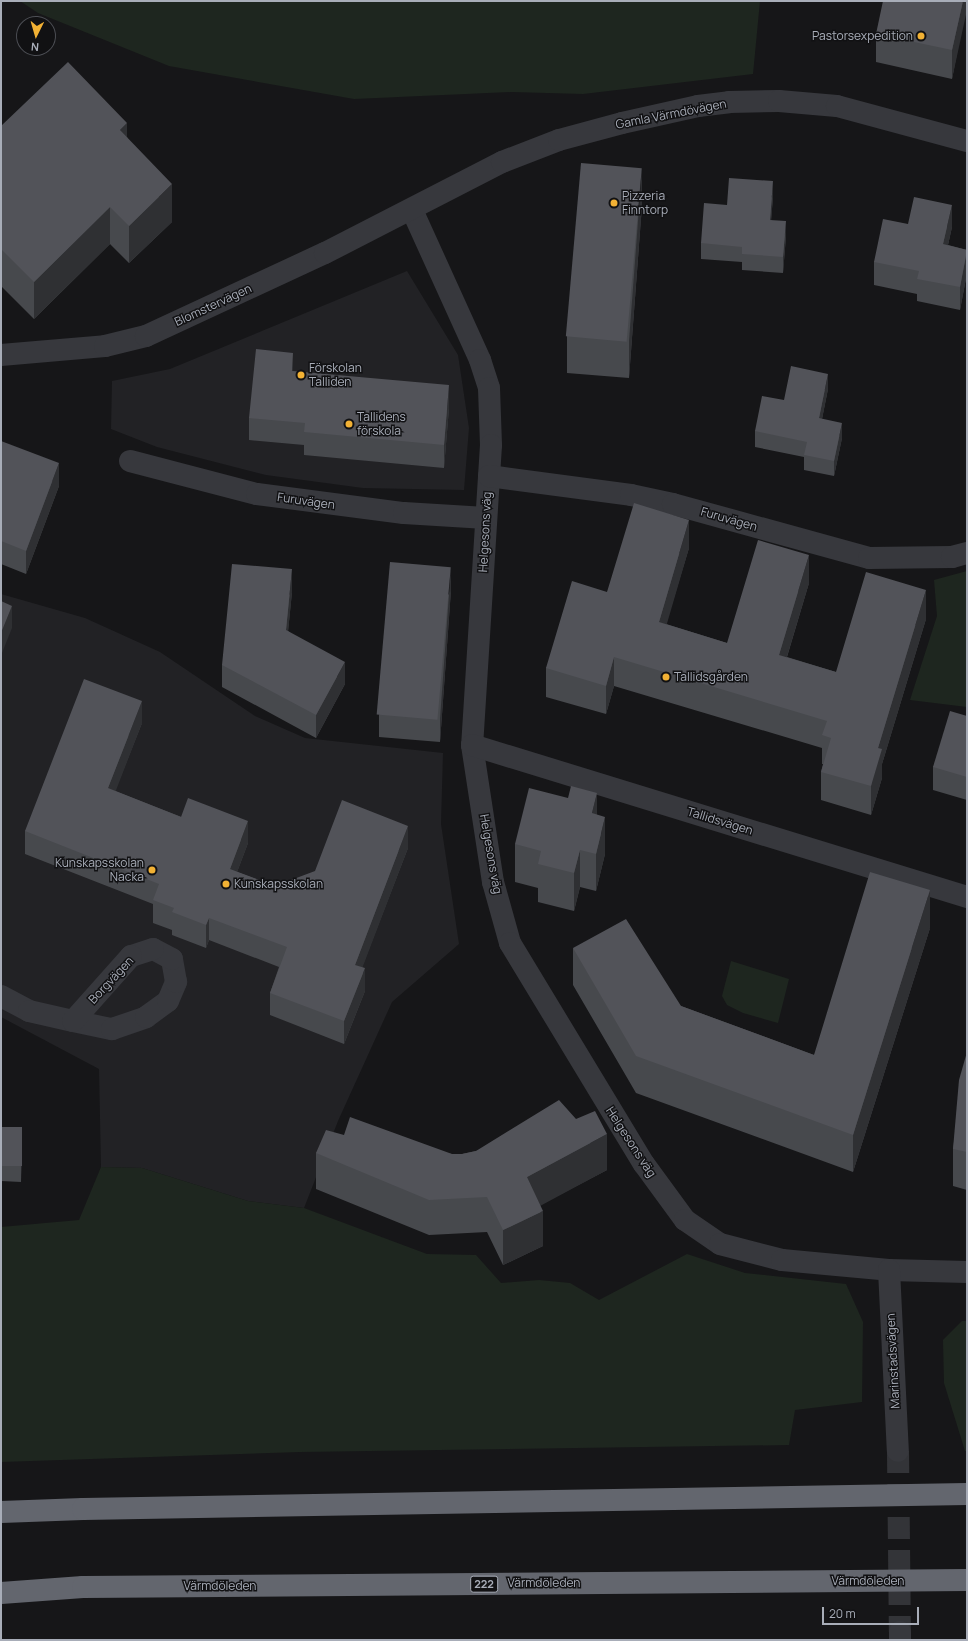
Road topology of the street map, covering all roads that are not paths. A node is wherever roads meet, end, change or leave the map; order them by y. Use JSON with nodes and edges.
{"nodes":[{"id":1,"x":967,"y":141,"type":"edge"},
{"id":2,"x":412,"y":210,"type":"junction"},
{"id":3,"x":1,"y":355,"type":"edge"},
{"id":4,"x":130,"y":461,"type":"dead end"},
{"id":5,"x":488,"y":476,"type":"junction"},
{"id":6,"x":486,"y":518,"type":"junction"},
{"id":7,"x":967,"y":553,"type":"edge"},
{"id":8,"x":472,"y":745,"type":"junction"},
{"id":9,"x":967,"y":897,"type":"edge"},
{"id":10,"x":1,"y":996,"type":"edge"},
{"id":11,"x":73,"y":1020,"type":"junction"},
{"id":12,"x":889,"y":1270,"type":"junction"},
{"id":13,"x":967,"y":1272,"type":"edge"},
{"id":14,"x":898,"y":1451,"type":"tunnel mouth"},
{"id":15,"x":967,"y":1494,"type":"edge"},
{"id":16,"x":1,"y":1512,"type":"edge"},
{"id":17,"x":967,"y":1580,"type":"edge"},
{"id":18,"x":1,"y":1593,"type":"edge"}],
"edges":[{"from":1,"to":2,"type":"street","name":"Gamla Värmdövägen"},
{"from":2,"to":3,"type":"street","name":"Blomstervägen"},
{"from":2,"to":5,"type":"street","name":"Helgesons väg"},
{"from":4,"to":6,"type":"street","name":"Furuvägen"},
{"from":5,"to":6,"type":"street","name":"Helgesons väg"},
{"from":5,"to":7,"type":"street","name":"Furuvägen"},
{"from":6,"to":8,"type":"street","name":"Helgesons väg"},
{"from":8,"to":9,"type":"street","name":"Tallidsvägen"},
{"from":8,"to":12,"type":"street","name":"Helgesons väg"},
{"from":10,"to":11,"type":"street","name":"Borgvägen"},
{"from":11,"to":11,"type":"street","name":"Borgvägen"},
{"from":12,"to":13,"type":"street","name":"Helgesons väg"},
{"from":12,"to":14,"type":"street","name":"Marinstadsvägen"},
{"from":15,"to":16,"type":"highway"},
{"from":17,"to":18,"type":"highway","name":"Värmdöleden","number":"222"}]}
